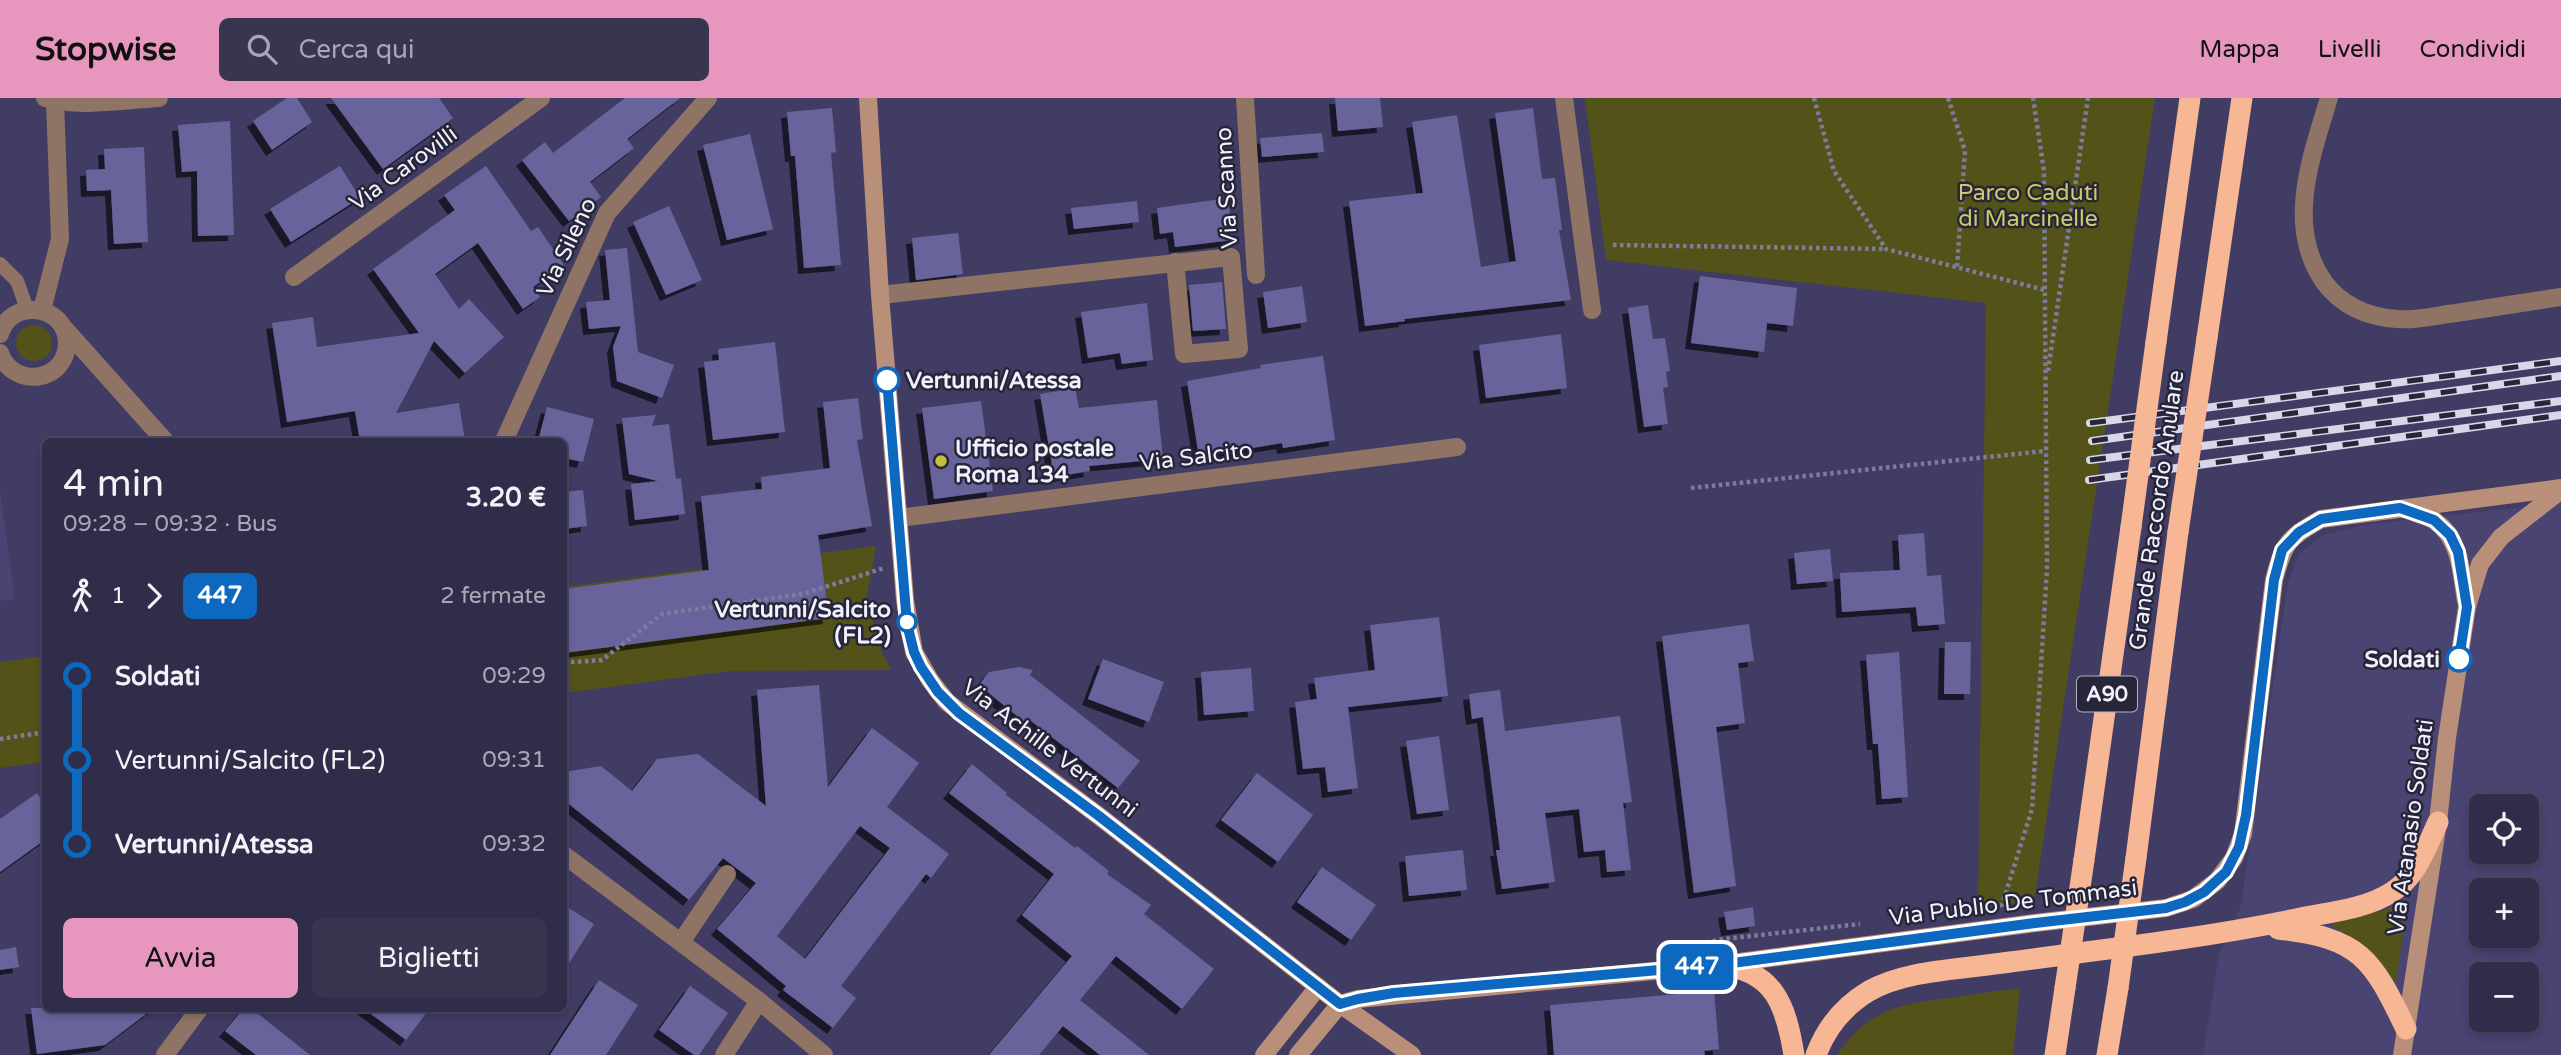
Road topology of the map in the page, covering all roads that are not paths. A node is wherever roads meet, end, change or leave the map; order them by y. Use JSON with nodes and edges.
{"nodes":[{"id":1,"x":159,"y":98,"type":"edge"},
{"id":2,"x":541,"y":98,"type":"edge"},
{"id":3,"x":708,"y":98,"type":"edge"},
{"id":4,"x":867,"y":98,"type":"edge"},
{"id":5,"x":1245,"y":98,"type":"edge"},
{"id":6,"x":1564,"y":98,"type":"edge"},
{"id":7,"x":2190,"y":98,"type":"edge"},
{"id":8,"x":2242,"y":98,"type":"edge"},
{"id":9,"x":2329,"y":98,"type":"edge"},
{"id":10,"x":50,"y":100,"type":"edge"},
{"id":11,"x":1175,"y":262,"type":"junction"},
{"id":12,"x":0,"y":264,"type":"edge"},
{"id":13,"x":1256,"y":275,"type":"dead end"},
{"id":14,"x":294,"y":277,"type":"dead end"},
{"id":15,"x":880,"y":295,"type":"junction"},
{"id":16,"x":2561,"y":297,"type":"edge"},
{"id":17,"x":35,"y":310,"type":"junction"},
{"id":18,"x":1592,"y":310,"type":"dead end"},
{"id":19,"x":0,"y":312,"type":"edge"},
{"id":20,"x":64,"y":327,"type":"junction"},
{"id":21,"x":0,"y":334,"type":"edge"},
{"id":22,"x":1,"y":357,"type":"edge"},
{"id":23,"x":161,"y":438,"type":"edge"},
{"id":24,"x":505,"y":438,"type":"edge"},
{"id":25,"x":1457,"y":447,"type":"dead end"},
{"id":26,"x":2561,"y":489,"type":"edge"},
{"id":27,"x":2400,"y":508,"type":"junction"},
{"id":28,"x":899,"y":518,"type":"junction"},
{"id":29,"x":2467,"y":607,"type":"junction"},
{"id":30,"x":2438,"y":822,"type":"junction"},
{"id":31,"x":567,"y":857,"type":"edge"},
{"id":32,"x":727,"y":874,"type":"dead end"},
{"id":33,"x":2258,"y":927,"type":"junction"},
{"id":34,"x":681,"y":942,"type":"junction"},
{"id":35,"x":1717,"y":965,"type":"junction"},
{"id":36,"x":1318,"y":987,"type":"junction"},
{"id":37,"x":759,"y":1002,"type":"junction"},
{"id":38,"x":1340,"y":1004,"type":"junction"},
{"id":39,"x":197,"y":1012,"type":"edge"},
{"id":40,"x":2061,"y":1016,"type":"junction"},
{"id":41,"x":2406,"y":1030,"type":"junction"},
{"id":42,"x":165,"y":1055,"type":"edge"},
{"id":43,"x":724,"y":1055,"type":"edge"},
{"id":44,"x":824,"y":1055,"type":"edge"},
{"id":45,"x":1264,"y":1055,"type":"edge"},
{"id":46,"x":1297,"y":1055,"type":"edge"},
{"id":47,"x":1412,"y":1055,"type":"edge"},
{"id":48,"x":1794,"y":1055,"type":"edge"},
{"id":49,"x":1816,"y":1055,"type":"edge"},
{"id":50,"x":2046,"y":1055,"type":"edge"},
{"id":51,"x":2055,"y":1055,"type":"edge"},
{"id":52,"x":2107,"y":1055,"type":"edge"},
{"id":53,"x":2402,"y":1055,"type":"edge"}],
"edges":[{"from":1,"to":10,"type":"street"},
{"from":2,"to":14,"type":"street","name":"Via Carovilli"},
{"from":3,"to":24,"type":"street","name":"Via Sileno"},
{"from":4,"to":15,"type":"street","name":"Via Achille Vertunni"},
{"from":5,"to":13,"type":"street","name":"Via Scanno"},
{"from":6,"to":18,"type":"street"},
{"from":7,"to":40,"type":"highway","name":"Grande Raccordo Anulare","number":"A90","bridge":true},
{"from":8,"to":52,"type":"highway","name":"Grande Raccordo Anulare","number":"A90","bridge":true},
{"from":9,"to":16,"type":"street"},
{"from":10,"to":17,"type":"street"},
{"from":11,"to":11,"type":"street"},
{"from":11,"to":15,"type":"street"},
{"from":12,"to":17,"type":"lane"},
{"from":15,"to":28,"type":"street","name":"Via Achille Vertunni"},
{"from":17,"to":19,"type":"street"},
{"from":17,"to":20,"type":"street"},
{"from":17,"to":21,"type":"street"},
{"from":20,"to":22,"type":"street"},
{"from":20,"to":23,"type":"street"},
{"from":25,"to":28,"type":"street","name":"Via Salcito"},
{"from":26,"to":27,"type":"street","name":"Via Publio De Tommasi"},
{"from":26,"to":29,"type":"street","name":"Via Atanasio Soldati"},
{"from":27,"to":29,"type":"street","name":"Via Atanasio Soldati"},
{"from":27,"to":35,"type":"street","name":"Via Publio De Tommasi"},
{"from":28,"to":36,"type":"street","name":"Via Achille Vertunni"},
{"from":29,"to":30,"type":"street","name":"Via Atanasio Soldati"},
{"from":30,"to":33,"type":"highway"},
{"from":30,"to":41,"type":"street","name":"Via Atanasio Soldati"},
{"from":31,"to":34,"type":"street"},
{"from":32,"to":34,"type":"street"},
{"from":33,"to":41,"type":"highway"},
{"from":33,"to":49,"type":"highway"},
{"from":34,"to":37,"type":"street"},
{"from":35,"to":38,"type":"street","name":"Via Publio De Tommasi"},
{"from":35,"to":48,"type":"highway"},
{"from":36,"to":38,"type":"street","name":"Via Achille Vertunni"},
{"from":36,"to":45,"type":"street"},
{"from":37,"to":43,"type":"street"},
{"from":37,"to":44,"type":"street"},
{"from":38,"to":46,"type":"street"},
{"from":38,"to":47,"type":"street","name":"Via Achille Vertunni"},
{"from":39,"to":42,"type":"street"},
{"from":40,"to":50,"type":"highway"},
{"from":40,"to":51,"type":"highway","name":"Grande Raccordo Anulare","number":"A90"},
{"from":41,"to":53,"type":"street","name":"Via Atanasio Soldati"}]}
